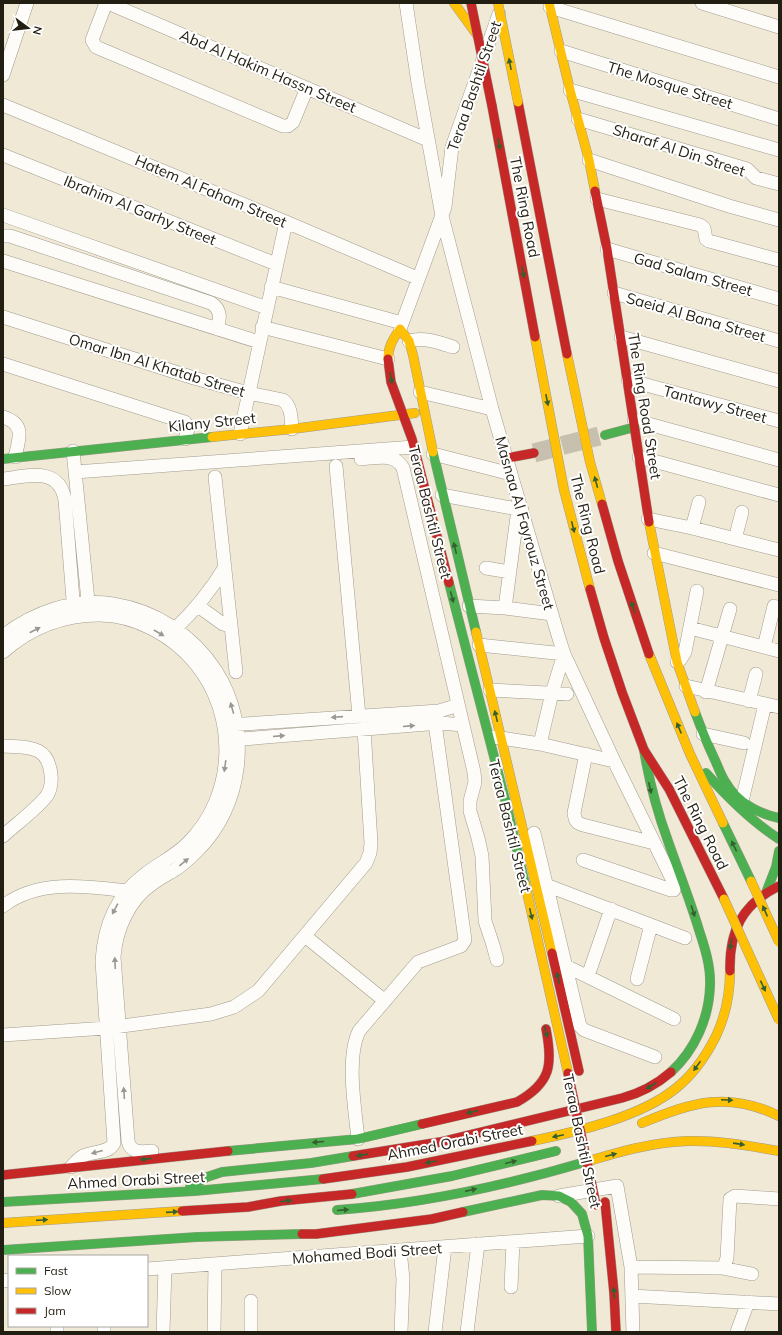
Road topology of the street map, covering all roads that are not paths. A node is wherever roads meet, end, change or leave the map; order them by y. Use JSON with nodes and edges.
{"nodes":[{"id":1,"x":27,"y":3,"type":"edge"},
{"id":2,"x":107,"y":3,"type":"edge"},
{"id":3,"x":406,"y":3,"type":"edge"},
{"id":4,"x":454,"y":3,"type":"edge"},
{"id":5,"x":471,"y":3,"type":"edge"},
{"id":6,"x":498,"y":3,"type":"edge"},
{"id":7,"x":503,"y":3,"type":"edge"},
{"id":8,"x":508,"y":3,"type":"edge"},
{"id":9,"x":702,"y":3,"type":"edge"},
{"id":10,"x":550,"y":5,"type":"edge"},
{"id":11,"x":779,"y":26,"type":"edge"},
{"id":12,"x":503,"y":30,"type":"junction"},
{"id":13,"x":478,"y":36,"type":"junction"},
{"id":14,"x":8,"y":45,"type":"edge"},
{"id":15,"x":561,"y":52,"type":"junction"},
{"id":16,"x":3,"y":75,"type":"edge"},
{"id":17,"x":779,"y":77,"type":"edge"},
{"id":18,"x":307,"y":88,"type":"junction"},
{"id":19,"x":570,"y":90,"type":"junction"},
{"id":20,"x":3,"y":105,"type":"edge"},
{"id":21,"x":578,"y":119,"type":"junction"},
{"id":22,"x":779,"y":119,"type":"edge"},
{"id":23,"x":428,"y":140,"type":"junction"},
{"id":24,"x":779,"y":150,"type":"edge"},
{"id":25,"x":3,"y":155,"type":"edge"},
{"id":26,"x":589,"y":160,"type":"junction"},
{"id":27,"x":779,"y":184,"type":"edge"},
{"id":28,"x":597,"y":199,"type":"junction"},
{"id":29,"x":3,"y":215,"type":"edge"},
{"id":30,"x":442,"y":216,"type":"junction"},
{"id":31,"x":779,"y":220,"type":"edge"},
{"id":32,"x":286,"y":222,"type":"junction"},
{"id":33,"x":3,"y":236,"type":"edge"},
{"id":34,"x":607,"y":248,"type":"junction"},
{"id":35,"x":779,"y":260,"type":"edge"},
{"id":36,"x":3,"y":262,"type":"edge"},
{"id":37,"x":276,"y":264,"type":"junction"},
{"id":38,"x":418,"y":278,"type":"junction"},
{"id":39,"x":271,"y":287,"type":"junction"},
{"id":40,"x":614,"y":293,"type":"junction"},
{"id":41,"x":779,"y":299,"type":"edge"},
{"id":42,"x":267,"y":308,"type":"junction"},
{"id":43,"x":3,"y":317,"type":"edge"},
{"id":44,"x":401,"y":326,"type":"junction"},
{"id":45,"x":262,"y":328,"type":"junction"},
{"id":46,"x":217,"y":329,"type":"junction"},
{"id":47,"x":621,"y":337,"type":"junction"},
{"id":48,"x":409,"y":341,"type":"junction"},
{"id":49,"x":779,"y":341,"type":"edge"},
{"id":50,"x":259,"y":342,"type":"junction"},
{"id":51,"x":453,"y":347,"type":"dead end"},
{"id":52,"x":388,"y":359,"type":"junction"},
{"id":53,"x":3,"y":364,"type":"edge"},
{"id":54,"x":628,"y":380,"type":"junction"},
{"id":55,"x":779,"y":381,"type":"edge"},
{"id":56,"x":420,"y":392,"type":"junction"},
{"id":57,"x":248,"y":393,"type":"junction"},
{"id":58,"x":492,"y":409,"type":"junction"},
{"id":59,"x":424,"y":412,"type":"junction"},
{"id":60,"x":403,"y":415,"type":"junction"},
{"id":61,"x":3,"y":417,"type":"edge"},
{"id":62,"x":779,"y":421,"type":"edge"},
{"id":63,"x":634,"y":424,"type":"junction"},
{"id":64,"x":292,"y":429,"type":"junction"},
{"id":65,"x":240,"y":434,"type":"junction"},
{"id":66,"x":604,"y":435,"type":"tunnel mouth"},
{"id":67,"x":185,"y":439,"type":"junction"},
{"id":68,"x":414,"y":447,"type":"junction"},
{"id":69,"x":73,"y":451,"type":"junction"},
{"id":70,"x":534,"y":453,"type":"tunnel mouth"},
{"id":71,"x":433,"y":454,"type":"junction"},
{"id":72,"x":639,"y":456,"type":"junction"},
{"id":73,"x":9,"y":458,"type":"edge"},
{"id":74,"x":507,"y":458,"type":"junction"},
{"id":75,"x":361,"y":459,"type":"dead end"},
{"id":76,"x":779,"y":460,"type":"edge"},
{"id":77,"x":336,"y":466,"type":"dead end"},
{"id":78,"x":75,"y":472,"type":"junction"},
{"id":79,"x":511,"y":474,"type":"junction"},
{"id":80,"x":215,"y":477,"type":"dead end"},
{"id":81,"x":3,"y":479,"type":"edge"},
{"id":82,"x":442,"y":495,"type":"junction"},
{"id":83,"x":779,"y":495,"type":"edge"},
{"id":84,"x":699,"y":502,"type":"dead end"},
{"id":85,"x":520,"y":510,"type":"junction"},
{"id":86,"x":742,"y":512,"type":"dead end"},
{"id":87,"x":648,"y":519,"type":"junction"},
{"id":88,"x":692,"y":528,"type":"junction"},
{"id":89,"x":735,"y":539,"type":"junction"},
{"id":90,"x":779,"y":550,"type":"edge"},
{"id":91,"x":654,"y":553,"type":"junction"},
{"id":92,"x":225,"y":567,"type":"junction"},
{"id":93,"x":486,"y":568,"type":"dead end"},
{"id":94,"x":510,"y":572,"type":"junction"},
{"id":95,"x":779,"y":585,"type":"edge"},
{"id":96,"x":697,"y":592,"type":"dead end"},
{"id":97,"x":198,"y":606,"type":"junction"},
{"id":98,"x":469,"y":606,"type":"junction"},
{"id":99,"x":774,"y":606,"type":"dead end"},
{"id":100,"x":505,"y":608,"type":"junction"},
{"id":101,"x":89,"y":609,"type":"junction"},
{"id":102,"x":730,"y":609,"type":"dead end"},
{"id":103,"x":74,"y":611,"type":"junction"},
{"id":104,"x":552,"y":614,"type":"junction"},
{"id":105,"x":231,"y":626,"type":"junction"},
{"id":106,"x":176,"y":628,"type":"junction"},
{"id":107,"x":690,"y":628,"type":"junction"},
{"id":108,"x":3,"y":636,"type":"edge"},
{"id":109,"x":722,"y":636,"type":"junction"},
{"id":110,"x":479,"y":645,"type":"junction"},
{"id":111,"x":764,"y":647,"type":"junction"},
{"id":112,"x":779,"y":651,"type":"edge"},
{"id":113,"x":3,"y":652,"type":"edge"},
{"id":114,"x":564,"y":654,"type":"junction"},
{"id":115,"x":676,"y":662,"type":"junction"},
{"id":116,"x":236,"y":672,"type":"dead end"},
{"id":117,"x":756,"y":674,"type":"dead end"},
{"id":118,"x":686,"y":686,"type":"junction"},
{"id":119,"x":490,"y":690,"type":"junction"},
{"id":120,"x":706,"y":692,"type":"junction"},
{"id":121,"x":552,"y":693,"type":"junction"},
{"id":122,"x":567,"y":694,"type":"dead end"},
{"id":123,"x":749,"y":701,"type":"junction"},
{"id":124,"x":458,"y":704,"type":"junction"},
{"id":125,"x":765,"y":704,"type":"junction"},
{"id":126,"x":779,"y":707,"type":"edge"},
{"id":127,"x":359,"y":716,"type":"junction"},
{"id":128,"x":435,"y":723,"type":"junction"},
{"id":129,"x":230,"y":724,"type":"junction"},
{"id":130,"x":463,"y":725,"type":"junction"},
{"id":131,"x":364,"y":729,"type":"junction"},
{"id":132,"x":703,"y":734,"type":"junction"},
{"id":133,"x":488,"y":736,"type":"junction"},
{"id":134,"x":501,"y":738,"type":"junction"},
{"id":135,"x":232,"y":740,"type":"junction"},
{"id":136,"x":744,"y":743,"type":"dead end"},
{"id":137,"x":540,"y":744,"type":"junction"},
{"id":138,"x":3,"y":746,"type":"edge"},
{"id":139,"x":644,"y":750,"type":"junction"},
{"id":140,"x":586,"y":754,"type":"junction"},
{"id":141,"x":690,"y":754,"type":"junction"},
{"id":142,"x":614,"y":761,"type":"junction"},
{"id":143,"x":742,"y":801,"type":"junction"},
{"id":144,"x":511,"y":803,"type":"junction"},
{"id":145,"x":779,"y":818,"type":"edge"},
{"id":146,"x":500,"y":824,"type":"dead end"},
{"id":147,"x":3,"y":836,"type":"edge"},
{"id":148,"x":779,"y":839,"type":"edge"},
{"id":149,"x":654,"y":843,"type":"junction"},
{"id":150,"x":779,"y":851,"type":"edge"},
{"id":151,"x":583,"y":860,"type":"dead end"},
{"id":152,"x":546,"y":885,"type":"junction"},
{"id":153,"x":779,"y":886,"type":"edge"},
{"id":154,"x":767,"y":890,"type":"junction"},
{"id":155,"x":127,"y":891,"type":"junction"},
{"id":156,"x":3,"y":906,"type":"edge"},
{"id":157,"x":611,"y":910,"type":"junction"},
{"id":158,"x":651,"y":925,"type":"junction"},
{"id":159,"x":305,"y":936,"type":"junction"},
{"id":160,"x":685,"y":938,"type":"dead end"},
{"id":161,"x":779,"y":942,"type":"edge"},
{"id":162,"x":497,"y":960,"type":"dead end"},
{"id":163,"x":566,"y":966,"type":"junction"},
{"id":164,"x":588,"y":976,"type":"junction"},
{"id":165,"x":637,"y":979,"type":"dead end"},
{"id":166,"x":385,"y":1001,"type":"junction"},
{"id":167,"x":674,"y":1019,"type":"dead end"},
{"id":168,"x":779,"y":1020,"type":"edge"},
{"id":169,"x":544,"y":1021,"type":"dead end"},
{"id":170,"x":113,"y":1027,"type":"junction"},
{"id":171,"x":3,"y":1035,"type":"edge"},
{"id":172,"x":655,"y":1057,"type":"dead end"},
{"id":173,"x":580,"y":1075,"type":"dead end"},
{"id":174,"x":584,"y":1094,"type":"dead end"},
{"id":175,"x":779,"y":1116,"type":"edge"},
{"id":176,"x":635,"y":1126,"type":"dead end"},
{"id":177,"x":358,"y":1139,"type":"junction"},
{"id":178,"x":593,"y":1140,"type":"junction"},
{"id":179,"x":779,"y":1151,"type":"edge"},
{"id":180,"x":198,"y":1154,"type":"junction"},
{"id":181,"x":71,"y":1167,"type":"junction"},
{"id":182,"x":3,"y":1175,"type":"edge"},
{"id":183,"x":184,"y":1192,"type":"junction"},
{"id":184,"x":559,"y":1196,"type":"junction"},
{"id":185,"x":779,"y":1199,"type":"edge"},
{"id":186,"x":3,"y":1202,"type":"edge"},
{"id":187,"x":600,"y":1203,"type":"junction"},
{"id":188,"x":248,"y":1207,"type":"junction"},
{"id":189,"x":279,"y":1211,"type":"dead end"},
{"id":190,"x":324,"y":1211,"type":"dead end"},
{"id":191,"x":3,"y":1223,"type":"edge"},
{"id":192,"x":588,"y":1236,"type":"junction"},
{"id":193,"x":514,"y":1242,"type":"junction"},
{"id":194,"x":478,"y":1244,"type":"junction"},
{"id":195,"x":445,"y":1247,"type":"junction"},
{"id":196,"x":3,"y":1250,"type":"edge"},
{"id":197,"x":400,"y":1250,"type":"junction"},
{"id":198,"x":215,"y":1264,"type":"junction"},
{"id":199,"x":631,"y":1267,"type":"junction"},
{"id":200,"x":165,"y":1268,"type":"junction"},
{"id":201,"x":722,"y":1268,"type":"junction"},
{"id":202,"x":148,"y":1269,"type":"edge"},
{"id":203,"x":752,"y":1274,"type":"dead end"},
{"id":204,"x":511,"y":1288,"type":"dead end"},
{"id":205,"x":632,"y":1296,"type":"junction"},
{"id":206,"x":250,"y":1301,"type":"dead end"},
{"id":207,"x":748,"y":1302,"type":"junction"},
{"id":208,"x":779,"y":1304,"type":"edge"},
{"id":209,"x":163,"y":1332,"type":"edge"},
{"id":210,"x":214,"y":1332,"type":"edge"},
{"id":211,"x":251,"y":1332,"type":"edge"},
{"id":212,"x":401,"y":1332,"type":"edge"},
{"id":213,"x":435,"y":1332,"type":"edge"},
{"id":214,"x":466,"y":1332,"type":"edge"},
{"id":215,"x":592,"y":1332,"type":"edge"},
{"id":216,"x":608,"y":1332,"type":"edge"},
{"id":217,"x":616,"y":1332,"type":"edge"},
{"id":218,"x":633,"y":1332,"type":"edge"},
{"id":219,"x":737,"y":1332,"type":"edge"}],
"edges":[{"from":1,"to":14,"type":"street"},
{"from":2,"to":18,"type":"street","name":"Abd Al Hakim Hassn Street"},
{"from":2,"to":18,"type":"street"},
{"from":3,"to":23,"type":"street","name":"Masnaa Al Fayrouz Street"},
{"from":4,"to":13,"type":"main road"},
{"from":5,"to":13,"type":"main road","name":"The Ring Road","bridge":true},
{"from":6,"to":12,"type":"main road","name":"The Ring Road","bridge":true},
{"from":7,"to":30,"type":"street","name":"Teraa Bashtil Street"},
{"from":8,"to":12,"type":"main road"},
{"from":9,"to":11,"type":"street"},
{"from":10,"to":15,"type":"main road","name":"The Ring Road Street"},
{"from":10,"to":17,"type":"street"},
{"from":141,"to":12,"type":"main road","name":"The Ring Road","one_way":true,"bridge":true},
{"from":13,"to":139,"type":"main road","name":"The Ring Road","one_way":true,"bridge":true},
{"from":14,"to":16,"type":"street"},
{"from":15,"to":19,"type":"main road","name":"The Ring Road Street"},
{"from":15,"to":22,"type":"street","name":"The Mosque Street"},
{"from":18,"to":23,"type":"street","name":"Abd Al Hakim Hassn Street"},
{"from":19,"to":21,"type":"main road","name":"The Ring Road Street"},
{"from":19,"to":24,"type":"street"},
{"from":20,"to":32,"type":"street","name":"Hatem Al Faham Street"},
{"from":21,"to":26,"type":"main road","name":"The Ring Road Street"},
{"from":21,"to":27,"type":"street","name":"Sharaf Al Din Street"},
{"from":23,"to":30,"type":"street","name":"Masnaa Al Fayrouz Street"},
{"from":25,"to":37,"type":"street","name":"Ibrahim Al Garhy Street"},
{"from":26,"to":28,"type":"main road","name":"The Ring Road Street"},
{"from":26,"to":31,"type":"street"},
{"from":28,"to":34,"type":"main road","name":"The Ring Road Street"},
{"from":28,"to":35,"type":"street"},
{"from":29,"to":42,"type":"street"},
{"from":30,"to":38,"type":"street","name":"Teraa Bashtil Street"},
{"from":30,"to":58,"type":"street","name":"Masnaa Al Fayrouz Street"},
{"from":32,"to":37,"type":"street"},
{"from":32,"to":38,"type":"street","name":"Hatem Al Faham Street"},
{"from":33,"to":46,"type":"street"},
{"from":34,"to":40,"type":"main road","name":"The Ring Road Street"},
{"from":34,"to":41,"type":"street","name":"Gad Salam Street"},
{"from":36,"to":46,"type":"street"},
{"from":37,"to":39,"type":"street"},
{"from":38,"to":44,"type":"street","name":"Teraa Bashtil Street"},
{"from":39,"to":42,"type":"street"},
{"from":39,"to":44,"type":"street"},
{"from":40,"to":47,"type":"main road","name":"The Ring Road Street"},
{"from":40,"to":49,"type":"street","name":"Saeid Al Bana Street"},
{"from":42,"to":45,"type":"street"},
{"from":43,"to":57,"type":"street","name":"Omar Ibn Al Khatab Street"},
{"from":44,"to":48,"type":"main road","name":"Teraa Bashtil Street"},
{"from":44,"to":52,"type":"main road","name":"Teraa Bashtil Street"},
{"from":45,"to":50,"type":"street"},
{"from":45,"to":52,"type":"street"},
{"from":46,"to":50,"type":"street"},
{"from":47,"to":54,"type":"main road","name":"The Ring Road Street"},
{"from":47,"to":55,"type":"street"},
{"from":48,"to":51,"type":"street"},
{"from":48,"to":56,"type":"main road","name":"Teraa Bashtil Street"},
{"from":50,"to":57,"type":"street"},
{"from":52,"to":60,"type":"main road","name":"Teraa Bashtil Street","one_way":true},
{"from":53,"to":67,"type":"street"},
{"from":54,"to":62,"type":"street","name":"Tantawy Street"},
{"from":54,"to":63,"type":"main road","name":"The Ring Road Street"},
{"from":56,"to":58,"type":"street"},
{"from":56,"to":59,"type":"main road","name":"Teraa Bashtil Street"},
{"from":57,"to":64,"type":"street","name":"Omar Ibn Al Khatab Street"},
{"from":57,"to":65,"type":"street"},
{"from":58,"to":74,"type":"street","name":"Masnaa Al Fayrouz Street"},
{"from":59,"to":60,"type":"main road","name":"Kilany Street"},
{"from":59,"to":71,"type":"main road","name":"Teraa Bashtil Street"},
{"from":60,"to":64,"type":"main road","name":"Kilany Street"},
{"from":60,"to":68,"type":"main road","name":"Teraa Bashtil Street"},
{"from":61,"to":73,"type":"street"},
{"from":63,"to":66,"type":"main road"},
{"from":63,"to":72,"type":"main road","name":"The Ring Road Street"},
{"from":63,"to":76,"type":"street"},
{"from":64,"to":65,"type":"main road","name":"Kilany Street"},
{"from":65,"to":67,"type":"main road","name":"Kilany Street"},
{"from":67,"to":69,"type":"main road","name":"Kilany Street"},
{"from":68,"to":78,"type":"street"},
{"from":68,"to":133,"type":"main road","name":"Teraa Bashtil Street","one_way":true},
{"from":69,"to":73,"type":"main road","name":"Kilany Street"},
{"from":69,"to":78,"type":"street"},
{"from":70,"to":74,"type":"main road"},
{"from":71,"to":79,"type":"street"},
{"from":71,"to":82,"type":"main road","name":"Teraa Bashtil Street"},
{"from":72,"to":83,"type":"street"},
{"from":72,"to":87,"type":"main road","name":"The Ring Road Street"},
{"from":74,"to":79,"type":"street","name":"Masnaa Al Fayrouz Street"},
{"from":75,"to":124,"type":"street"},
{"from":77,"to":127,"type":"street"},
{"from":78,"to":101,"type":"street"},
{"from":79,"to":85,"type":"street","name":"Masnaa Al Fayrouz Street"},
{"from":80,"to":92,"type":"street"},
{"from":81,"to":103,"type":"street"},
{"from":82,"to":85,"type":"street"},
{"from":98,"to":82,"type":"main road","name":"Teraa Bashtil Street","one_way":true},
{"from":84,"to":88,"type":"street"},
{"from":85,"to":94,"type":"street"},
{"from":85,"to":104,"type":"street","name":"Masnaa Al Fayrouz Street"},
{"from":86,"to":89,"type":"street"},
{"from":87,"to":88,"type":"street"},
{"from":87,"to":91,"type":"main road","name":"The Ring Road Street"},
{"from":88,"to":89,"type":"street"},
{"from":89,"to":90,"type":"street"},
{"from":91,"to":95,"type":"street"},
{"from":91,"to":115,"type":"main road","name":"The Ring Road Street"},
{"from":92,"to":97,"type":"street"},
{"from":92,"to":105,"type":"street"},
{"from":93,"to":94,"type":"street"},
{"from":94,"to":100,"type":"street"},
{"from":96,"to":107,"type":"street"},
{"from":97,"to":105,"type":"street"},
{"from":97,"to":106,"type":"street"},
{"from":98,"to":100,"type":"street"},
{"from":98,"to":110,"type":"main road","name":"Teraa Bashtil Street"},
{"from":99,"to":111,"type":"street"},
{"from":100,"to":104,"type":"street"},
{"from":101,"to":103,"type":"street"},
{"from":101,"to":106,"type":"street"},
{"from":101,"to":129,"type":"street","one_way":true},
{"from":102,"to":109,"type":"street"},
{"from":103,"to":108,"type":"street"},
{"from":113,"to":103,"type":"street","one_way":true},
{"from":104,"to":114,"type":"street","name":"Masnaa Al Fayrouz Street"},
{"from":105,"to":116,"type":"street"},
{"from":129,"to":106,"type":"street","one_way":true},
{"from":107,"to":109,"type":"street"},
{"from":107,"to":115,"type":"street"},
{"from":109,"to":111,"type":"street"},
{"from":109,"to":120,"type":"street"},
{"from":110,"to":114,"type":"street"},
{"from":110,"to":119,"type":"main road","name":"Teraa Bashtil Street"},
{"from":111,"to":112,"type":"street"},
{"from":114,"to":121,"type":"street"},
{"from":114,"to":142,"type":"street","name":"Masnaa Al Fayrouz Street"},
{"from":115,"to":118,"type":"main road","name":"The Ring Road Street"},
{"from":117,"to":123,"type":"street"},
{"from":118,"to":120,"type":"street"},
{"from":118,"to":132,"type":"main road","name":"The Ring Road Street"},
{"from":119,"to":121,"type":"street"},
{"from":134,"to":119,"type":"main road","name":"Teraa Bashtil Street","one_way":true},
{"from":120,"to":123,"type":"street"},
{"from":121,"to":122,"type":"street"},
{"from":121,"to":137,"type":"street"},
{"from":123,"to":125,"type":"street"},
{"from":124,"to":127,"type":"street"},
{"from":124,"to":130,"type":"street"},
{"from":125,"to":126,"type":"street"},
{"from":125,"to":143,"type":"street"},
{"from":127,"to":129,"type":"street","one_way":true},
{"from":128,"to":130,"type":"street"},
{"from":131,"to":128,"type":"street","one_way":true},
{"from":128,"to":166,"type":"street"},
{"from":129,"to":135,"type":"street"},
{"from":130,"to":162,"type":"street"},
{"from":135,"to":131,"type":"street","one_way":true},
{"from":131,"to":159,"type":"street"},
{"from":132,"to":136,"type":"street"},
{"from":132,"to":143,"type":"main road","name":"The Ring Road Street"},
{"from":133,"to":134,"type":"street"},
{"from":133,"to":144,"type":"main road","name":"Teraa Bashtil Street"},
{"from":134,"to":137,"type":"street"},
{"from":134,"to":144,"type":"main road","name":"Teraa Bashtil Street"},
{"from":135,"to":155,"type":"street","one_way":true},
{"from":170,"to":135,"type":"street","one_way":true},
{"from":137,"to":140,"type":"street"},
{"from":138,"to":147,"type":"street"},
{"from":139,"to":168,"type":"main road","name":"The Ring Road","one_way":true,"bridge":true},
{"from":139,"to":183,"type":"main road","one_way":true},
{"from":140,"to":142,"type":"street"},
{"from":140,"to":149,"type":"street"},
{"from":141,"to":148,"type":"main road"},
{"from":161,"to":141,"type":"main road","name":"The Ring Road","one_way":true,"bridge":true},
{"from":142,"to":149,"type":"street","name":"Masnaa Al Fayrouz Street"},
{"from":143,"to":145,"type":"main road","name":"The Ring Road Street"},
{"from":144,"to":146,"type":"main road"},
{"from":144,"to":152,"type":"street","name":"Teraa Bashtil Street"},
{"from":173,"to":144,"type":"main road","name":"Teraa Bashtil Street","one_way":true},
{"from":144,"to":187,"type":"main road","name":"Teraa Bashtil Street","one_way":true,"bridge":true},
{"from":149,"to":151,"type":"street","name":"Masnaa Al Fayrouz Street"},
{"from":150,"to":154,"type":"main road"},
{"from":152,"to":157,"type":"street"},
{"from":152,"to":163,"type":"street","name":"Teraa Bashtil Street"},
{"from":153,"to":154,"type":"main road"},
{"from":154,"to":183,"type":"main road","name":"Ahmed Orabi Street","one_way":true},
{"from":155,"to":156,"type":"street"},
{"from":155,"to":170,"type":"street","one_way":true},
{"from":157,"to":158,"type":"street"},
{"from":157,"to":164,"type":"street"},
{"from":158,"to":160,"type":"street"},
{"from":158,"to":165,"type":"street"},
{"from":159,"to":166,"type":"street"},
{"from":159,"to":170,"type":"street"},
{"from":163,"to":164,"type":"street"},
{"from":163,"to":172,"type":"street","name":"Teraa Bashtil Street"},
{"from":164,"to":167,"type":"street"},
{"from":166,"to":177,"type":"street"},
{"from":169,"to":177,"type":"main road","one_way":true},
{"from":170,"to":171,"type":"street"},
{"from":180,"to":170,"type":"street","one_way":true},
{"from":170,"to":181,"type":"street","one_way":true},
{"from":174,"to":178,"type":"main road","name":"Teraa Bashtil Street"},
{"from":176,"to":175,"type":"main road","one_way":true},
{"from":177,"to":180,"type":"main road","one_way":true},
{"from":178,"to":187,"type":"main road","name":"Teraa Bashtil Street"},
{"from":188,"to":178,"type":"main road","name":"Ahmed Orabi Street","one_way":true},
{"from":190,"to":179,"type":"main road","one_way":true},
{"from":180,"to":181,"type":"main road","one_way":true},
{"from":181,"to":182,"type":"main road"},
{"from":183,"to":186,"type":"main road","name":"Ahmed Orabi Street"},
{"from":184,"to":192,"type":"main road"},
{"from":184,"to":196,"type":"main road"},
{"from":184,"to":199,"type":"street","name":"Teraa Bashtil Street"},
{"from":185,"to":201,"type":"street"},
{"from":187,"to":216,"type":"main road","name":"Teraa Bashtil Street"},
{"from":217,"to":187,"type":"main road","name":"Teraa Bashtil Street","one_way":true},
{"from":188,"to":189,"type":"main road"},
{"from":191,"to":188,"type":"main road","name":"Ahmed Orabi Street","one_way":true},
{"from":192,"to":193,"type":"street","name":"Mohamed Bodi Street"},
{"from":192,"to":215,"type":"main road"},
{"from":193,"to":194,"type":"street","name":"Mohamed Bodi Street"},
{"from":193,"to":204,"type":"street"},
{"from":194,"to":195,"type":"street","name":"Mohamed Bodi Street"},
{"from":194,"to":214,"type":"street"},
{"from":195,"to":197,"type":"street","name":"Mohamed Bodi Street"},
{"from":195,"to":213,"type":"street"},
{"from":197,"to":198,"type":"street","name":"Mohamed Bodi Street"},
{"from":197,"to":212,"type":"street"},
{"from":198,"to":200,"type":"street","name":"Mohamed Bodi Street"},
{"from":198,"to":210,"type":"street"},
{"from":199,"to":201,"type":"street"},
{"from":199,"to":205,"type":"street","name":"Teraa Bashtil Street"},
{"from":200,"to":202,"type":"street","name":"Mohamed Bodi Street"},
{"from":200,"to":209,"type":"street"},
{"from":201,"to":203,"type":"street"},
{"from":205,"to":207,"type":"street"},
{"from":205,"to":218,"type":"street","name":"Teraa Bashtil Street"},
{"from":206,"to":211,"type":"street"},
{"from":207,"to":208,"type":"street"},
{"from":207,"to":219,"type":"street"}]}
